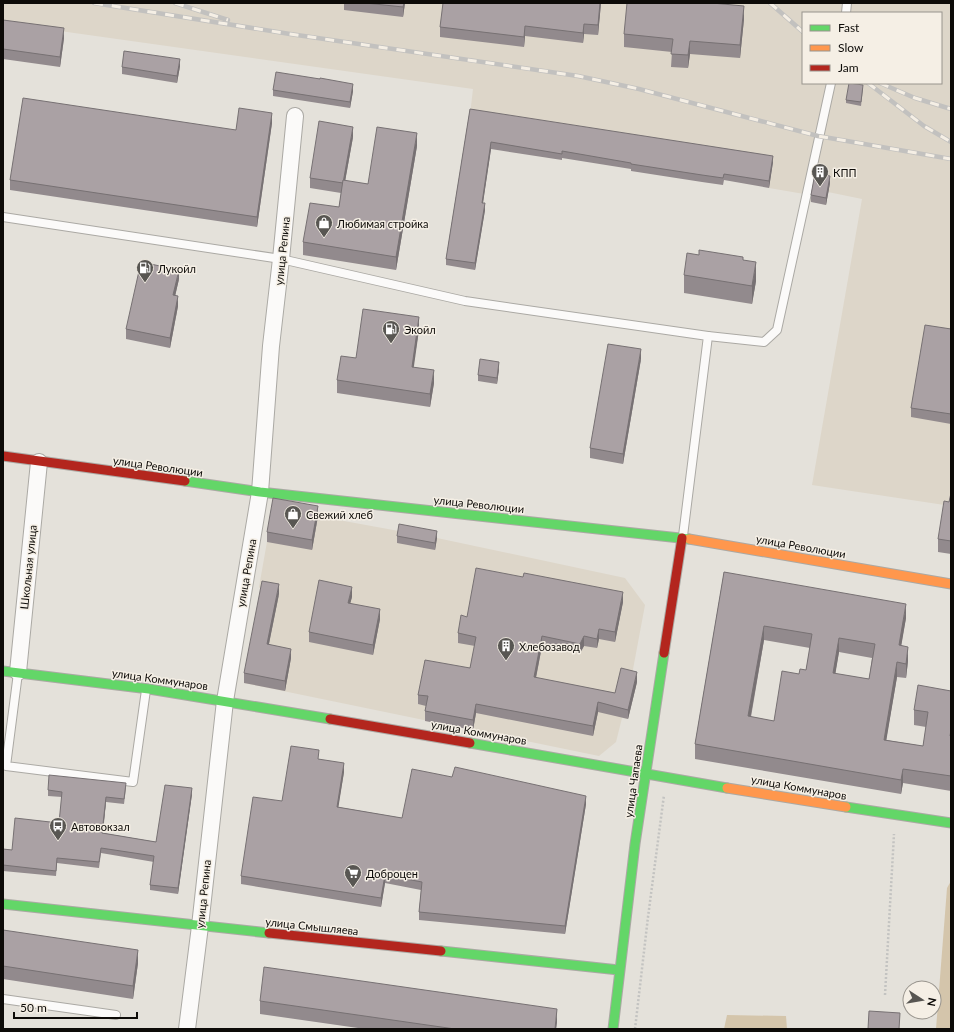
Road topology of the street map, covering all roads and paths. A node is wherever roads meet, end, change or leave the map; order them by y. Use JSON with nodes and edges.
{"nodes":[{"id":1,"x":831,"y":84,"type":"edge"},
{"id":2,"x":294,"y":116,"type":"dead end"},
{"id":3,"x":3,"y":217,"type":"edge"},
{"id":4,"x":282,"y":259,"type":"junction"},
{"id":5,"x":708,"y":336,"type":"junction"},
{"id":6,"x":3,"y":456,"type":"edge"},
{"id":7,"x":39,"y":462,"type":"junction"},
{"id":8,"x":260,"y":492,"type":"junction"},
{"id":9,"x":682,"y":538,"type":"junction"},
{"id":10,"x":951,"y":584,"type":"edge"},
{"id":11,"x":10,"y":672,"type":"edge"},
{"id":12,"x":146,"y":689,"type":"junction"},
{"id":13,"x":225,"y":700,"type":"junction"},
{"id":14,"x":646,"y":774,"type":"junction"},
{"id":15,"x":666,"y":777,"type":"junction"},
{"id":16,"x":896,"y":815,"type":"junction"},
{"id":17,"x":951,"y":823,"type":"edge"},
{"id":18,"x":3,"y":904,"type":"edge"},
{"id":19,"x":200,"y":926,"type":"junction"},
{"id":20,"x":619,"y":970,"type":"junction"},
{"id":21,"x":885,"y":995,"type":"dead end"},
{"id":22,"x":3,"y":999,"type":"edge"},
{"id":23,"x":116,"y":1015,"type":"dead end"},
{"id":24,"x":186,"y":1029,"type":"edge"},
{"id":25,"x":613,"y":1029,"type":"edge"},
{"id":26,"x":635,"y":1029,"type":"edge"}],
"edges":[{"from":1,"to":5,"type":"lane"},
{"from":2,"to":4,"type":"street","name":"улица Репина"},
{"from":3,"to":4,"type":"lane"},
{"from":4,"to":5,"type":"lane"},
{"from":4,"to":8,"type":"street","name":"улица Репина"},
{"from":5,"to":9,"type":"lane"},
{"from":6,"to":7,"type":"street","name":"улица Революции"},
{"from":7,"to":8,"type":"street","name":"улица Революции"},
{"from":7,"to":11,"type":"street","name":"Школьная улица"},
{"from":8,"to":9,"type":"street","name":"улица Революции"},
{"from":8,"to":13,"type":"street","name":"улица Репина"},
{"from":9,"to":10,"type":"street","name":"улица Революции"},
{"from":9,"to":14,"type":"street","name":"улица Чапаева"},
{"from":11,"to":12,"type":"street","name":"улица Коммунаров"},
{"from":11,"to":12,"type":"lane"},
{"from":12,"to":13,"type":"street","name":"улица Коммунаров"},
{"from":13,"to":14,"type":"street","name":"улица Коммунаров"},
{"from":13,"to":19,"type":"street","name":"улица Репина"},
{"from":14,"to":15,"type":"street","name":"улица Коммунаров"},
{"from":14,"to":20,"type":"street","name":"улица Чапаева"},
{"from":15,"to":16,"type":"street","name":"улица Коммунаров"},
{"from":15,"to":26,"type":"path"},
{"from":16,"to":17,"type":"street","name":"улица Коммунаров"},
{"from":16,"to":21,"type":"path"},
{"from":18,"to":19,"type":"street","name":"улица Смышляева"},
{"from":19,"to":20,"type":"street","name":"улица Смышляева"},
{"from":19,"to":24,"type":"street","name":"улица Репина"},
{"from":20,"to":25,"type":"street","name":"улица Чапаева"},
{"from":22,"to":23,"type":"lane"}]}
